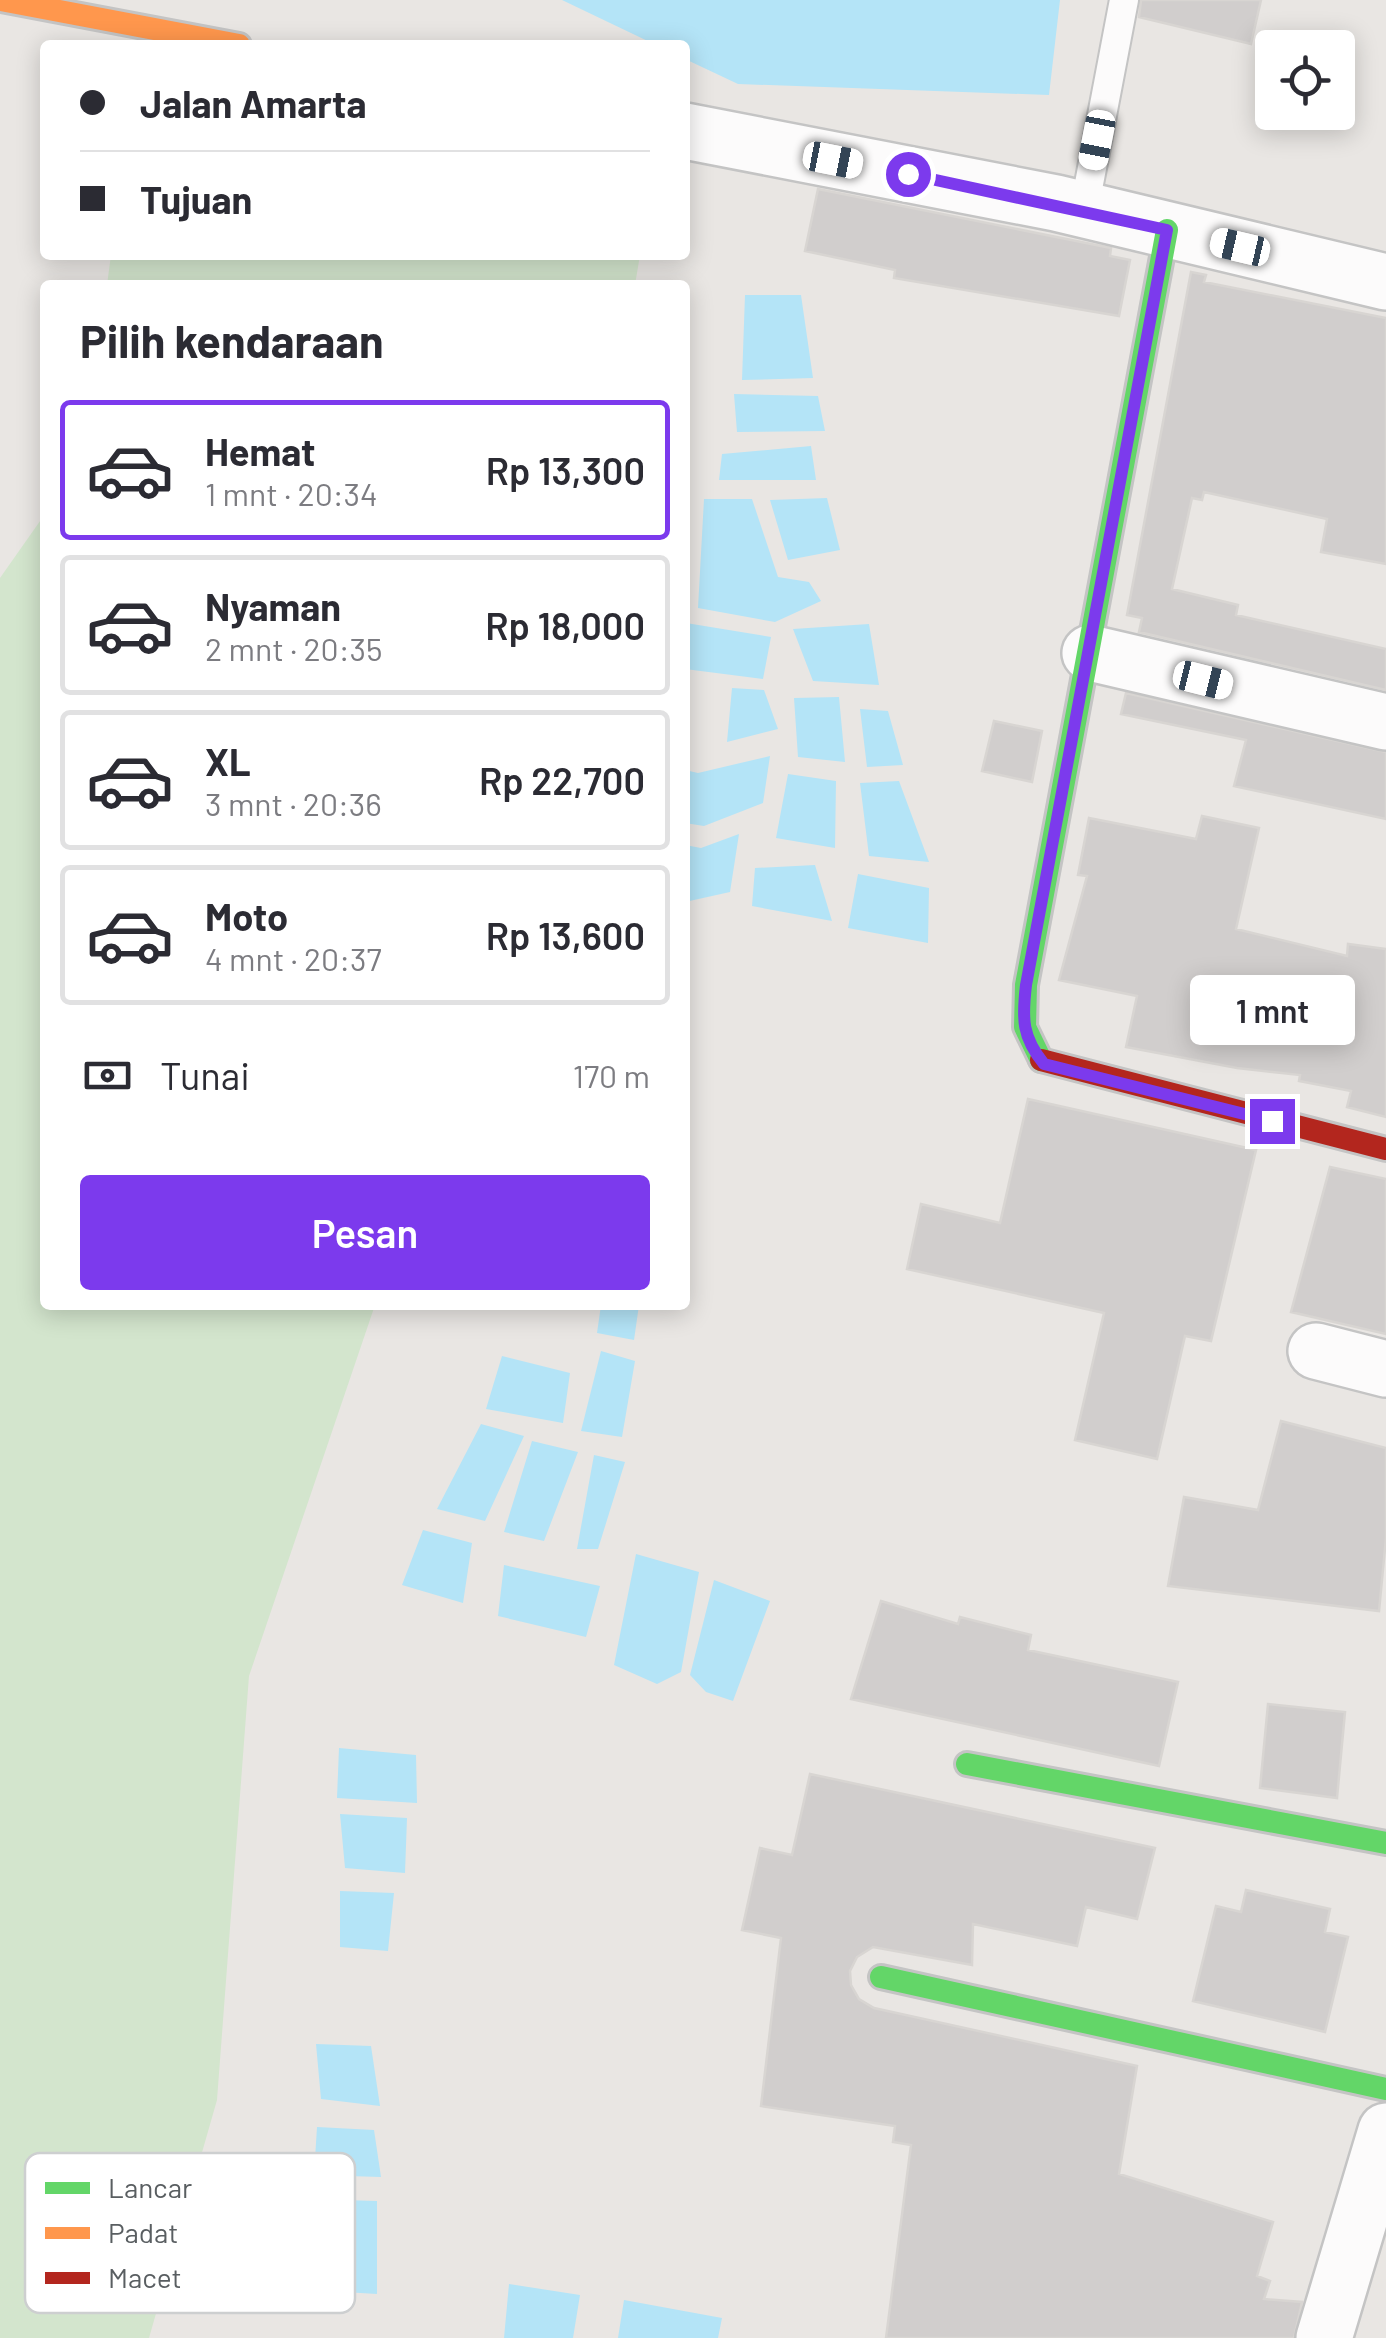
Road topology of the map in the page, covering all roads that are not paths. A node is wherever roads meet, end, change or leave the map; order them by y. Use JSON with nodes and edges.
{"nodes":[{"id":1,"x":1,"y":0,"type":"edge"},
{"id":2,"x":1124,"y":0,"type":"edge"},
{"id":3,"x":213,"y":40,"type":"edge"},
{"id":4,"x":690,"y":132,"type":"edge"},
{"id":5,"x":1070,"y":206,"type":"junction"},
{"id":6,"x":1167,"y":230,"type":"junction"},
{"id":7,"x":1386,"y":282,"type":"edge"},
{"id":8,"x":1090,"y":653,"type":"junction"},
{"id":9,"x":1386,"y":722,"type":"edge"},
{"id":10,"x":1386,"y":1150,"type":"edge"},
{"id":11,"x":1316,"y":1351,"type":"dead end"},
{"id":12,"x":1386,"y":1368,"type":"edge"},
{"id":13,"x":967,"y":1764,"type":"dead end"},
{"id":14,"x":1386,"y":1842,"type":"edge"},
{"id":15,"x":881,"y":1977,"type":"dead end"},
{"id":16,"x":1386,"y":2088,"type":"edge"},
{"id":17,"x":1386,"y":2131,"type":"edge"},
{"id":18,"x":1370,"y":2242,"type":"edge"},
{"id":19,"x":1324,"y":2338,"type":"edge"}],
"edges":[{"from":1,"to":3,"type":"street"},
{"from":2,"to":5,"type":"lane"},
{"from":4,"to":5,"type":"street"},
{"from":5,"to":6,"type":"street"},
{"from":6,"to":7,"type":"street"},
{"from":6,"to":8,"type":"street"},
{"from":8,"to":9,"type":"street"},
{"from":8,"to":10,"type":"street"},
{"from":11,"to":12,"type":"street"},
{"from":13,"to":14,"type":"street"},
{"from":15,"to":16,"type":"street"},
{"from":17,"to":18,"type":"street"},
{"from":18,"to":19,"type":"street"}]}
